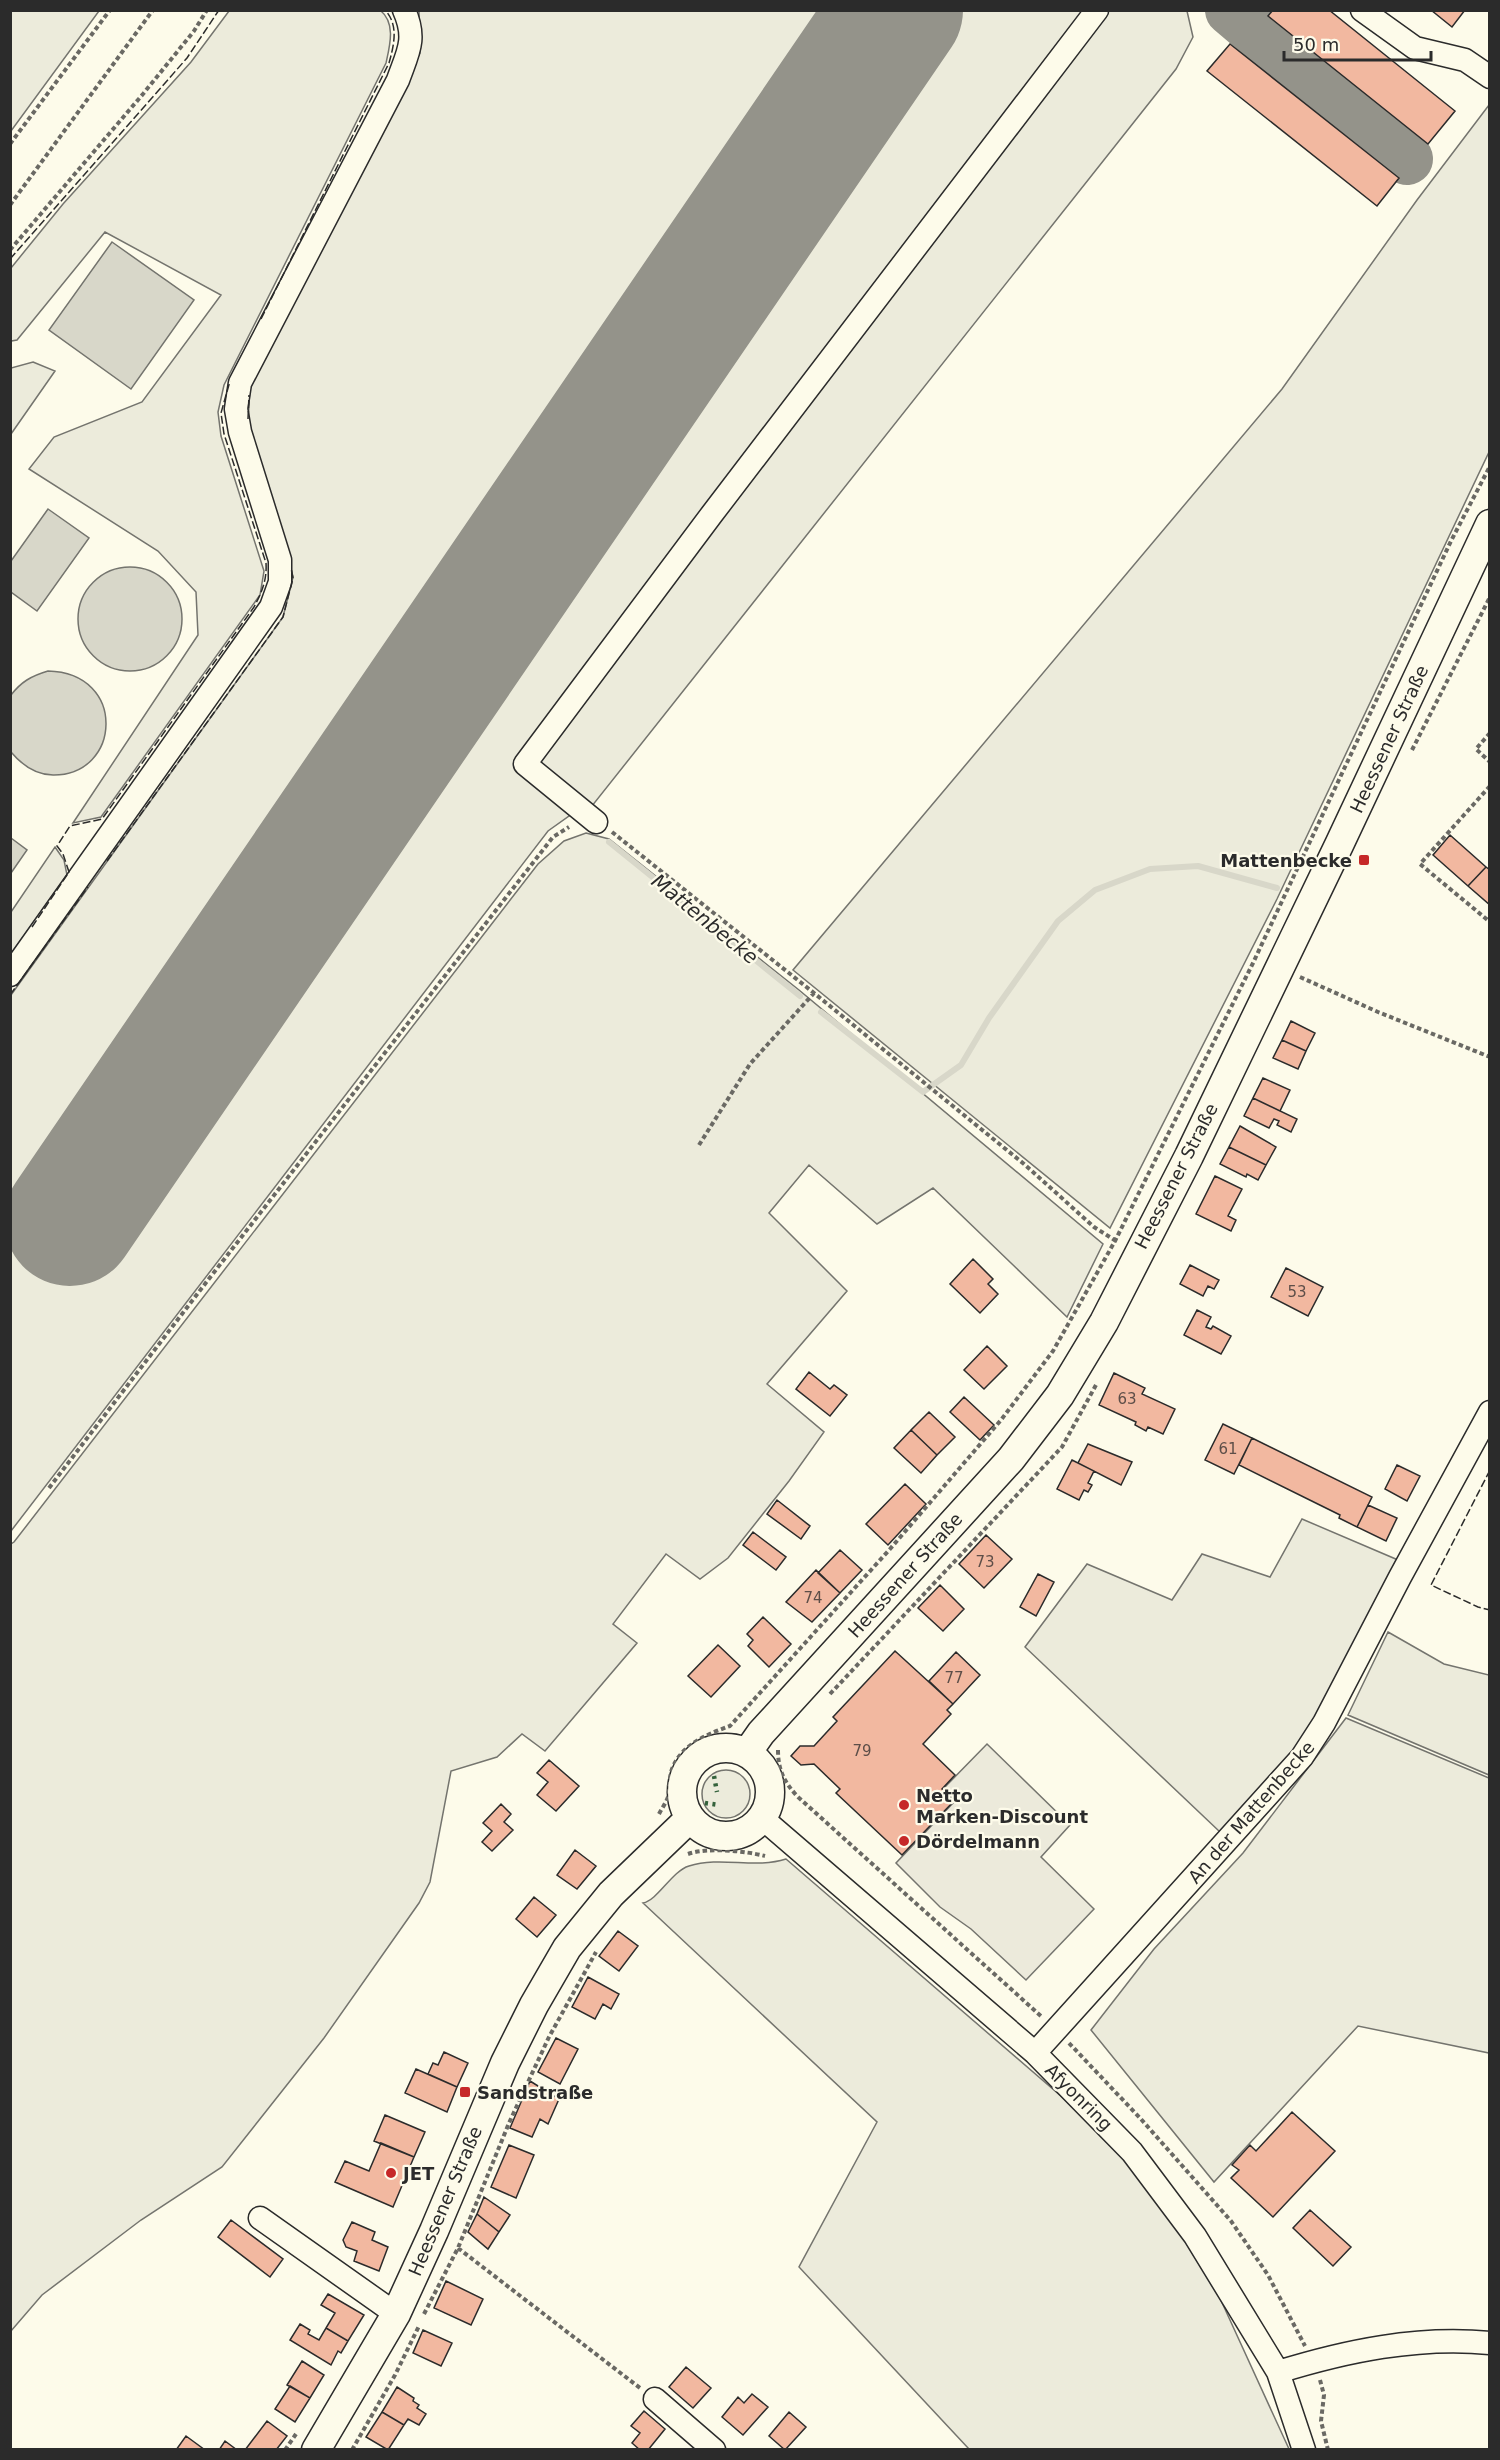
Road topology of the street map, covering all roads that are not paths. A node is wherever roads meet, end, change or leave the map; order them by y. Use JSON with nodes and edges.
{"nodes":[{"id":1,"x":404,"y":10,"type":"edge"},
{"id":2,"x":1097,"y":10,"type":"edge"},
{"id":3,"x":1362,"y":10,"type":"edge"},
{"id":4,"x":1490,"y":77,"type":"edge"},
{"id":5,"x":1490,"y":524,"type":"edge"},
{"id":6,"x":596,"y":822,"type":"road end"},
{"id":7,"x":10,"y":975,"type":"edge"},
{"id":8,"x":1490,"y":1412,"type":"edge"},
{"id":9,"x":747,"y":1753,"type":"junction"},
{"id":10,"x":690,"y":1818,"type":"junction"},
{"id":11,"x":762,"y":1818,"type":"junction"},
{"id":12,"x":1035,"y":2053,"type":"junction"},
{"id":13,"x":260,"y":2217,"type":"dead end"},
{"id":14,"x":396,"y":2314,"type":"junction"},
{"id":15,"x":1490,"y":2343,"type":"edge"},
{"id":16,"x":1278,"y":2372,"type":"junction"},
{"id":17,"x":655,"y":2399,"type":"road end"},
{"id":18,"x":312,"y":2443,"type":"edge"},
{"id":19,"x":714,"y":2450,"type":"edge"},
{"id":20,"x":1304,"y":2450,"type":"edge"}],
"edges":[{"from":1,"to":7,"type":"street"},
{"from":2,"to":6,"type":"street"},
{"from":3,"to":4,"type":"street"},
{"from":5,"to":9,"type":"main road","name":"Heessener Straße"},
{"from":8,"to":12,"type":"street","name":"An der Mattenbecke"},
{"from":9,"to":10,"type":"main road"},
{"from":9,"to":11,"type":"main road"},
{"from":10,"to":11,"type":"main road"},
{"from":10,"to":14,"type":"main road","name":"Heessener Straße"},
{"from":11,"to":12,"type":"street","name":"Afyonring"},
{"from":12,"to":16,"type":"street","name":"Afyonring"},
{"from":13,"to":14,"type":"street"},
{"from":14,"to":18,"type":"main road","name":"Heessener Straße"},
{"from":15,"to":16,"type":"street"},
{"from":16,"to":20,"type":"street","name":"Afyonring"},
{"from":17,"to":19,"type":"street"}]}
